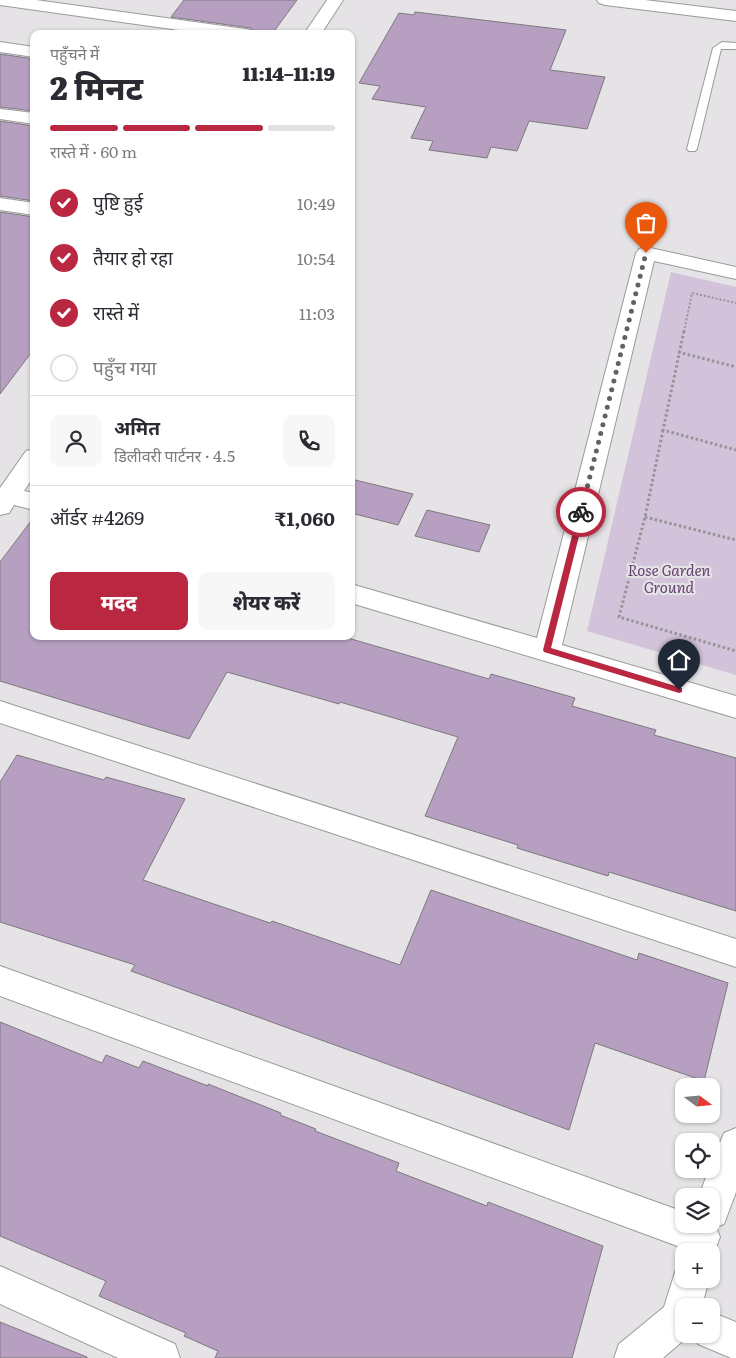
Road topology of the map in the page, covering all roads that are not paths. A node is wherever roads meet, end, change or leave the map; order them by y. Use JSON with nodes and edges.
{"nodes":[{"id":1,"x":0,"y":0,"type":"edge"},
{"id":2,"x":335,"y":0,"type":"edge"},
{"id":3,"x":605,"y":0,"type":"edge"},
{"id":4,"x":704,"y":0,"type":"edge"},
{"id":5,"x":736,"y":4,"type":"edge"},
{"id":6,"x":736,"y":16,"type":"edge"},
{"id":7,"x":160,"y":21,"type":"junction"},
{"id":8,"x":152,"y":30,"type":"edge"},
{"id":9,"x":219,"y":30,"type":"edge"},
{"id":10,"x":315,"y":30,"type":"edge"},
{"id":11,"x":736,"y":46,"type":"edge"},
{"id":12,"x":0,"y":47,"type":"edge"},
{"id":13,"x":30,"y":51,"type":"edge"},
{"id":14,"x":0,"y":114,"type":"edge"},
{"id":15,"x":30,"y":118,"type":"edge"},
{"id":16,"x":692,"y":149,"type":"dead end"},
{"id":17,"x":2,"y":208,"type":"edge"},
{"id":18,"x":30,"y":209,"type":"edge"},
{"id":19,"x":736,"y":273,"type":"edge"},
{"id":20,"x":30,"y":463,"type":"edge"},
{"id":21,"x":4,"y":501,"type":"edge"},
{"id":22,"x":30,"y":502,"type":"edge"},
{"id":23,"x":355,"y":595,"type":"edge"},
{"id":24,"x":547,"y":650,"type":"junction"},
{"id":25,"x":736,"y":707,"type":"edge"},
{"id":26,"x":0,"y":712,"type":"edge"},
{"id":27,"x":736,"y":952,"type":"edge"},
{"id":28,"x":0,"y":981,"type":"edge"},
{"id":29,"x":736,"y":1145,"type":"edge"},
{"id":30,"x":720,"y":1188,"type":"edge"},
{"id":31,"x":675,"y":1221,"type":"edge"},
{"id":32,"x":0,"y":1285,"type":"edge"},
{"id":33,"x":675,"y":1333,"type":"edge"},
{"id":34,"x":720,"y":1334,"type":"edge"},
{"id":35,"x":736,"y":1341,"type":"edge"},
{"id":36,"x":161,"y":1358,"type":"edge"},
{"id":37,"x":633,"y":1358,"type":"edge"}],
"edges":[{"from":1,"to":7,"type":"street"},
{"from":2,"to":10,"type":"street"},
{"from":3,"to":6,"type":"street"},
{"from":4,"to":5,"type":"street"},
{"from":7,"to":8,"type":"street"},
{"from":7,"to":9,"type":"street"},
{"from":11,"to":16,"type":"lane"},
{"from":12,"to":13,"type":"street"},
{"from":14,"to":15,"type":"street"},
{"from":17,"to":18,"type":"street"},
{"from":19,"to":24,"type":"street"},
{"from":20,"to":21,"type":"street"},
{"from":21,"to":22,"type":"street"},
{"from":23,"to":24,"type":"street"},
{"from":24,"to":25,"type":"street"},
{"from":26,"to":27,"type":"street"},
{"from":28,"to":31,"type":"street"},
{"from":29,"to":30,"type":"street"},
{"from":32,"to":36,"type":"street"},
{"from":33,"to":37,"type":"street"},
{"from":34,"to":35,"type":"street"}]}
